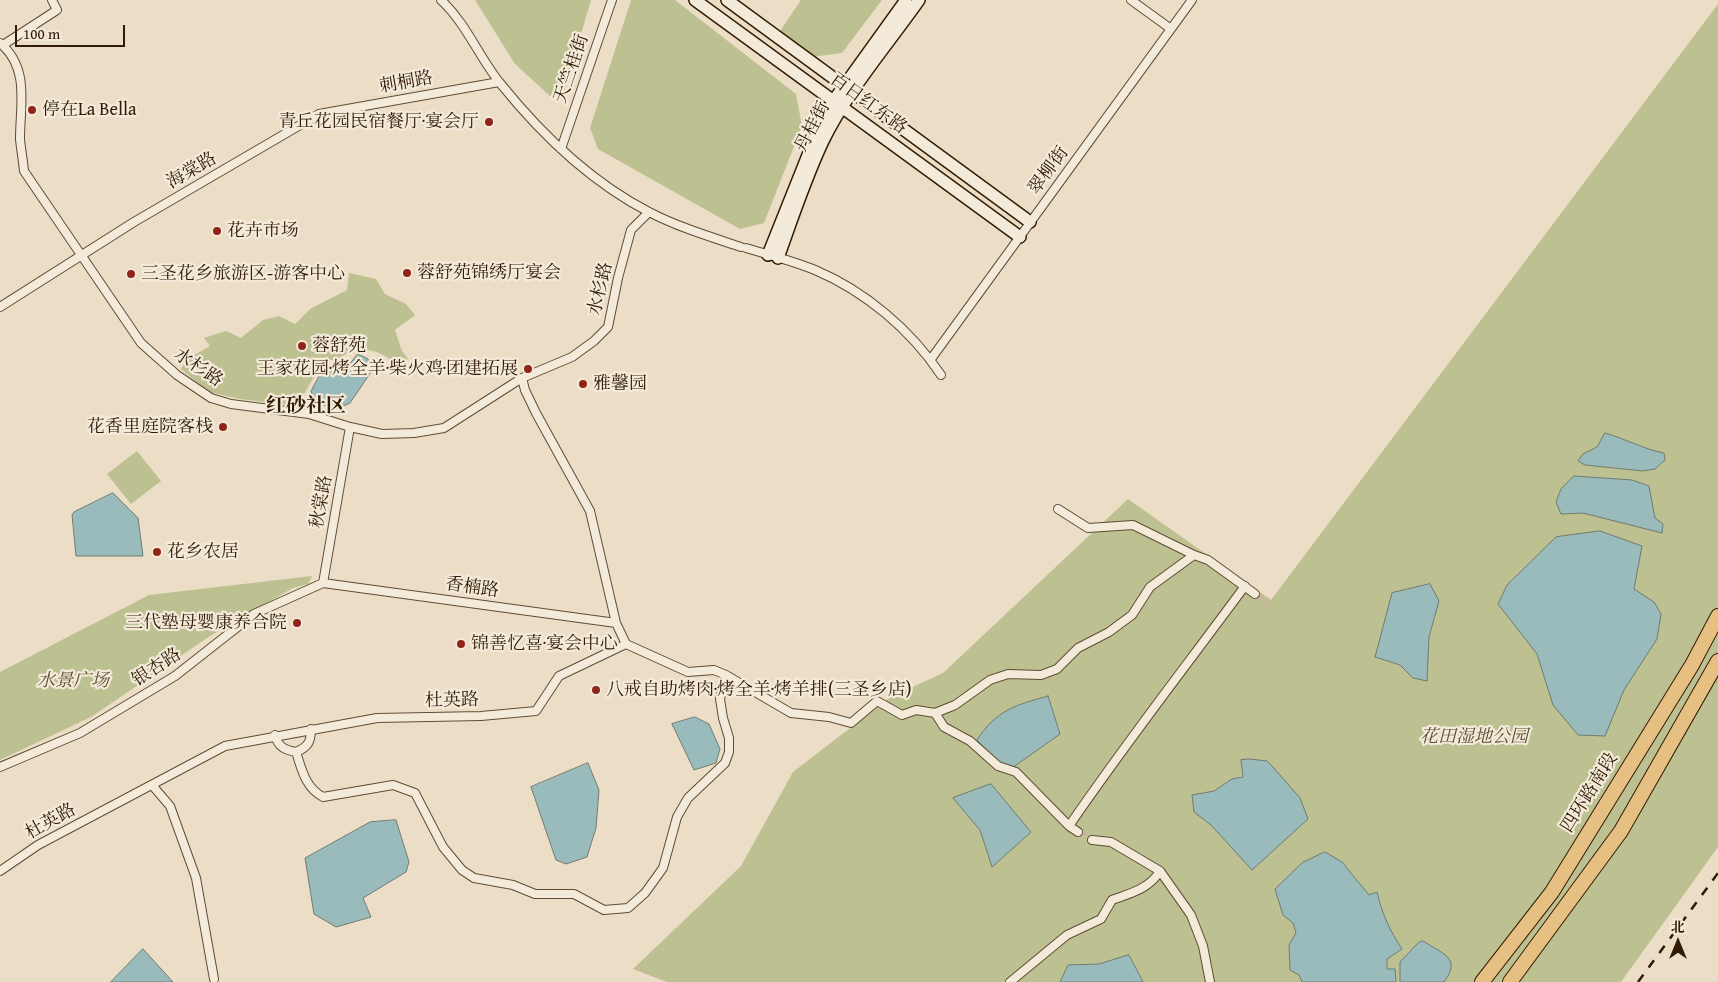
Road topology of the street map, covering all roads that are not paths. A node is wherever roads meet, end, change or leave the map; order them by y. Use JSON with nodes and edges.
{"nodes":[{"id":1,"x":52,"y":0,"type":"edge"},
{"id":2,"x":441,"y":0,"type":"edge"},
{"id":3,"x":612,"y":0,"type":"edge"},
{"id":4,"x":695,"y":0,"type":"edge"},
{"id":5,"x":727,"y":0,"type":"edge"},
{"id":6,"x":906,"y":0,"type":"edge"},
{"id":7,"x":919,"y":0,"type":"edge"},
{"id":8,"x":1131,"y":0,"type":"edge"},
{"id":9,"x":1192,"y":0,"type":"edge"},
{"id":10,"x":1170,"y":29,"type":"junction"},
{"id":11,"x":1,"y":44,"type":"edge"},
{"id":12,"x":499,"y":82,"type":"junction"},
{"id":13,"x":849,"y":89,"type":"junction"},
{"id":14,"x":839,"y":104,"type":"junction"},
{"id":15,"x":319,"y":114,"type":"joint"},
{"id":16,"x":561,"y":149,"type":"junction"},
{"id":17,"x":649,"y":212,"type":"junction"},
{"id":18,"x":1030,"y":222,"type":"junction"},
{"id":19,"x":1020,"y":237,"type":"junction"},
{"id":20,"x":81,"y":256,"type":"junction"},
{"id":21,"x":773,"y":256,"type":"junction"},
{"id":22,"x":0,"y":307,"type":"edge"},
{"id":23,"x":931,"y":359,"type":"junction"},
{"id":24,"x":941,"y":375,"type":"dead end"},
{"id":25,"x":522,"y":378,"type":"junction"},
{"id":26,"x":350,"y":427,"type":"junction"},
{"id":27,"x":1058,"y":509,"type":"dead end"},
{"id":28,"x":1194,"y":555,"type":"junction"},
{"id":29,"x":323,"y":583,"type":"junction"},
{"id":30,"x":1245,"y":586,"type":"junction"},
{"id":31,"x":1255,"y":594,"type":"tunnel mouth"},
{"id":32,"x":1718,"y":616,"type":"edge"},
{"id":33,"x":616,"y":623,"type":"junction"},
{"id":34,"x":626,"y":644,"type":"junction"},
{"id":35,"x":1718,"y":661,"type":"edge"},
{"id":36,"x":726,"y":675,"type":"junction"},
{"id":37,"x":935,"y":713,"type":"junction"},
{"id":38,"x":311,"y":729,"type":"junction"},
{"id":39,"x":275,"y":736,"type":"junction"},
{"id":40,"x":296,"y":752,"type":"junction"},
{"id":41,"x":0,"y":767,"type":"edge"},
{"id":42,"x":152,"y":785,"type":"junction"},
{"id":43,"x":1069,"y":826,"type":"junction"},
{"id":44,"x":1078,"y":832,"type":"tunnel mouth"},
{"id":45,"x":1092,"y":840,"type":"tunnel mouth"},
{"id":46,"x":0,"y":871,"type":"edge"},
{"id":47,"x":1160,"y":871,"type":"junction"},
{"id":48,"x":214,"y":979,"type":"dead end"},
{"id":49,"x":1010,"y":982,"type":"edge"},
{"id":50,"x":1210,"y":982,"type":"edge"},
{"id":51,"x":1482,"y":982,"type":"edge"},
{"id":52,"x":1510,"y":982,"type":"edge"}],
"edges":[{"from":1,"to":11,"type":"street"},
{"from":2,"to":12,"type":"street"},
{"from":3,"to":16,"type":"street","name":"天竺桂街"},
{"from":4,"to":14,"type":"street","name":"百日红东路"},
{"from":5,"to":13,"type":"street","name":"百日红东路"},
{"from":6,"to":13,"type":"street","name":"丹桂街"},
{"from":7,"to":13,"type":"street","name":"丹桂街"},
{"from":8,"to":10,"type":"street"},
{"from":9,"to":10,"type":"street","name":"翠柳街"},
{"from":10,"to":18,"type":"street","name":"翠柳街"},
{"from":11,"to":20,"type":"street","name":"水杉路"},
{"from":12,"to":15,"type":"street","name":"刺桐路"},
{"from":12,"to":16,"type":"street"},
{"from":13,"to":14,"type":"street","name":"丹桂街"},
{"from":13,"to":18,"type":"street","name":"百日红东路"},
{"from":14,"to":19,"type":"street","name":"百日红东路"},
{"from":14,"to":21,"type":"street","name":"丹桂街"},
{"from":15,"to":20,"type":"street","name":"海棠路"},
{"from":16,"to":17,"type":"street"},
{"from":17,"to":21,"type":"street"},
{"from":17,"to":25,"type":"street","name":"水杉路"},
{"from":18,"to":19,"type":"street","name":"翠柳街"},
{"from":19,"to":23,"type":"street","name":"翠柳街"},
{"from":20,"to":22,"type":"street","name":"海棠路"},
{"from":20,"to":26,"type":"street","name":"水杉路"},
{"from":21,"to":23,"type":"street"},
{"from":23,"to":24,"type":"street"},
{"from":25,"to":26,"type":"street","name":"水杉路"},
{"from":25,"to":33,"type":"street"},
{"from":26,"to":29,"type":"street","name":"秋棠路"},
{"from":27,"to":28,"type":"street"},
{"from":28,"to":30,"type":"street"},
{"from":28,"to":37,"type":"street"},
{"from":29,"to":33,"type":"street","name":"香楠路"},
{"from":29,"to":41,"type":"street","name":"银杏路"},
{"from":30,"to":31,"type":"street"},
{"from":30,"to":43,"type":"street"},
{"from":32,"to":51,"type":"highway","name":"四环路南段"},
{"from":33,"to":34,"type":"street"},
{"from":34,"to":36,"type":"street"},
{"from":34,"to":38,"type":"street","name":"杜英路"},
{"from":35,"to":52,"type":"highway"},
{"from":36,"to":37,"type":"street"},
{"from":36,"to":40,"type":"street"},
{"from":37,"to":43,"type":"street"},
{"from":38,"to":39,"type":"street","name":"杜英路"},
{"from":38,"to":40,"type":"street"},
{"from":39,"to":40,"type":"street"},
{"from":39,"to":42,"type":"street","name":"杜英路"},
{"from":42,"to":46,"type":"street","name":"杜英路"},
{"from":42,"to":48,"type":"street"},
{"from":43,"to":44,"type":"street"},
{"from":45,"to":47,"type":"street"},
{"from":47,"to":49,"type":"street"},
{"from":47,"to":50,"type":"street"}]}
